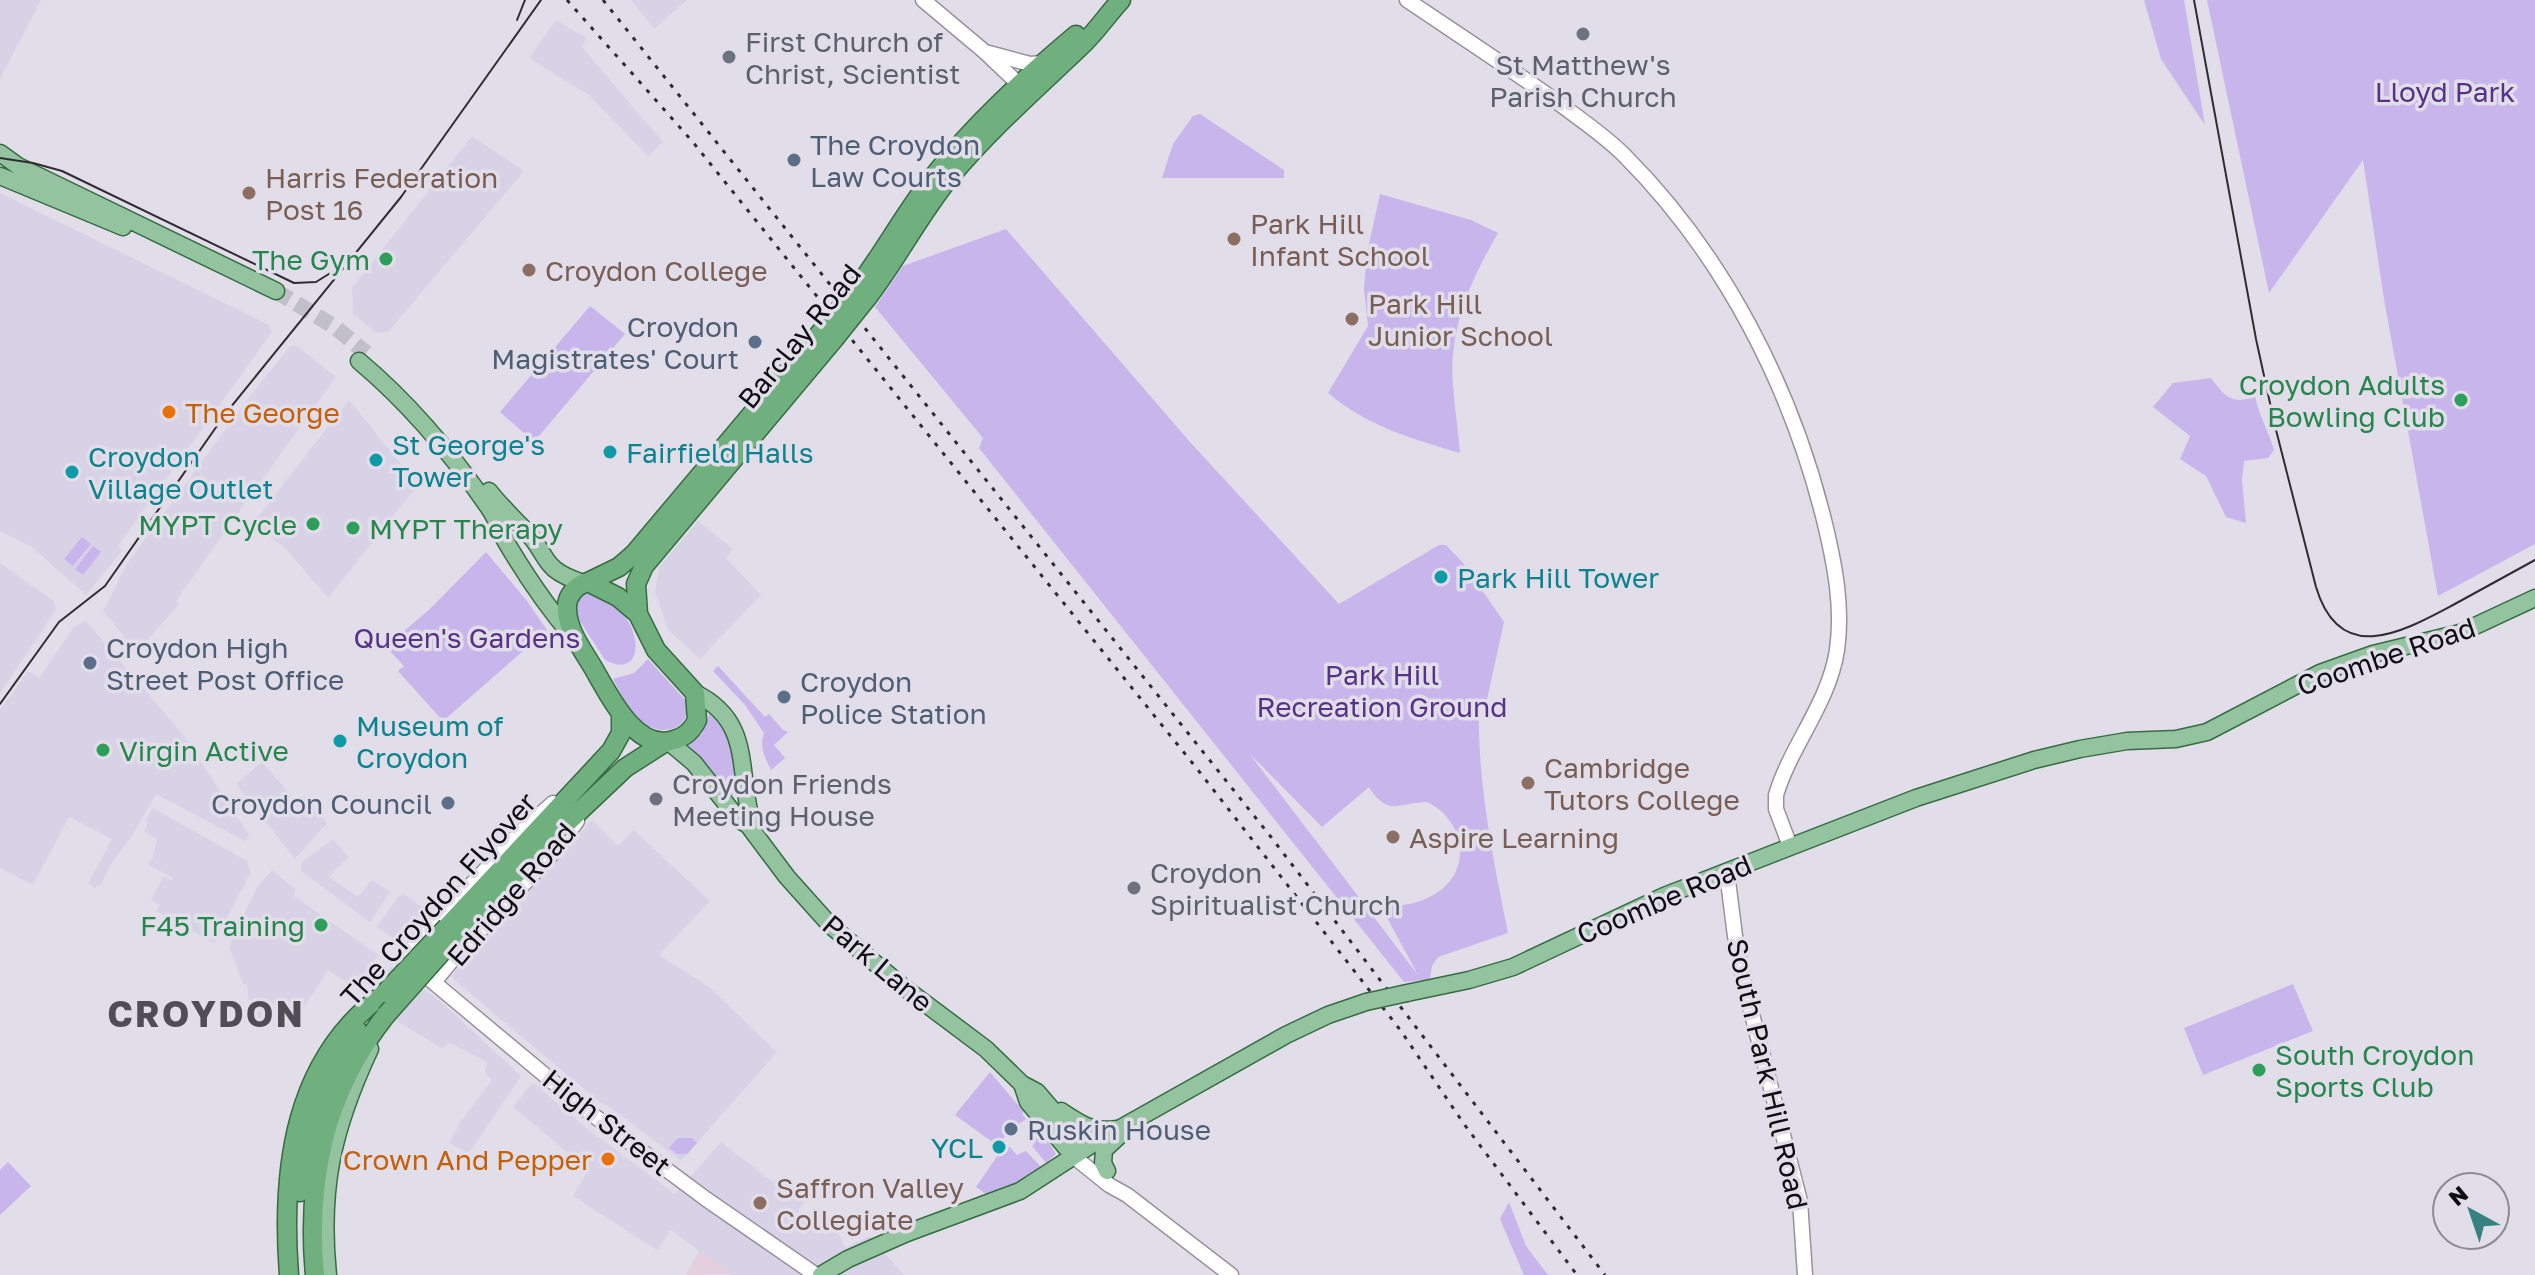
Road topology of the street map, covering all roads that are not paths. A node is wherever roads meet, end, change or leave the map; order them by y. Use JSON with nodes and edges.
{"nodes":[{"id":1,"x":923,"y":0,"type":"edge"},
{"id":2,"x":1407,"y":0,"type":"edge"},
{"id":3,"x":1115,"y":6,"type":"edge"},
{"id":4,"x":985,"y":52,"type":"junction"},
{"id":5,"x":1043,"y":63,"type":"junction"},
{"id":6,"x":1024,"y":89,"type":"junction"},
{"id":7,"x":0,"y":153,"type":"edge"},
{"id":8,"x":0,"y":176,"type":"edge"},
{"id":9,"x":43,"y":185,"type":"junction"},
{"id":10,"x":274,"y":296,"type":"tunnel mouth"},
{"id":11,"x":830,"y":332,"type":"junction"},
{"id":12,"x":585,"y":582,"type":"junction"},
{"id":13,"x":2535,"y":598,"type":"edge"},
{"id":14,"x":638,"y":614,"type":"junction"},
{"id":15,"x":578,"y":643,"type":"junction"},
{"id":16,"x":695,"y":693,"type":"junction"},
{"id":17,"x":621,"y":715,"type":"junction"},
{"id":18,"x":666,"y":742,"type":"junction"},
{"id":19,"x":579,"y":783,"type":"junction"},
{"id":20,"x":586,"y":804,"type":"junction"},
{"id":21,"x":748,"y":825,"type":"junction"},
{"id":22,"x":1790,"y":846,"type":"junction"},
{"id":23,"x":1727,"y":873,"type":"junction"},
{"id":24,"x":452,"y":932,"type":"junction"},
{"id":25,"x":434,"y":982,"type":"junction"},
{"id":26,"x":385,"y":993,"type":"junction"},
{"id":27,"x":386,"y":1015,"type":"junction"},
{"id":28,"x":1022,"y":1084,"type":"junction"},
{"id":29,"x":1049,"y":1104,"type":"junction"},
{"id":30,"x":1127,"y":1126,"type":"junction"},
{"id":31,"x":1079,"y":1152,"type":"junction"},
{"id":32,"x":1107,"y":1171,"type":"junction"},
{"id":33,"x":1127,"y":1195,"type":"junction"},
{"id":34,"x":289,"y":1275,"type":"edge"},
{"id":35,"x":301,"y":1275,"type":"edge"},
{"id":36,"x":315,"y":1275,"type":"edge"},
{"id":37,"x":328,"y":1275,"type":"edge"},
{"id":38,"x":818,"y":1275,"type":"edge"},
{"id":39,"x":1231,"y":1275,"type":"edge"},
{"id":40,"x":1805,"y":1275,"type":"edge"}],
"edges":[{"from":1,"to":4,"type":"main road"},
{"from":2,"to":22,"type":"main road"},
{"from":3,"to":5,"type":"highway"},
{"from":3,"to":6,"type":"highway"},
{"from":4,"to":5,"type":"main road"},
{"from":4,"to":6,"type":"main road"},
{"from":5,"to":6,"type":"highway"},
{"from":6,"to":11,"type":"highway","name":"Barclay Road","bridge":true},
{"from":7,"to":9,"type":"main road"},
{"from":8,"to":9,"type":"main road"},
{"from":9,"to":10,"type":"main road"},
{"from":11,"to":12,"type":"highway","name":"Barclay Road"},
{"from":11,"to":14,"type":"highway","name":"Barclay Road"},
{"from":12,"to":14,"type":"highway"},
{"from":12,"to":15,"type":"highway"},
{"from":12,"to":15,"type":"main road"},
{"from":13,"to":22,"type":"main road","name":"Coombe Road"},
{"from":14,"to":16,"type":"highway"},
{"from":15,"to":17,"type":"highway"},
{"from":16,"to":18,"type":"highway","name":"The Croydon Flyover"},
{"from":16,"to":21,"type":"main road"},
{"from":17,"to":18,"type":"highway"},
{"from":17,"to":19,"type":"highway","name":"The Croydon Flyover"},
{"from":18,"to":20,"type":"highway","name":"The Croydon Flyover"},
{"from":18,"to":21,"type":"main road","name":"Park Lane"},
{"from":19,"to":24,"type":"highway","name":"The Croydon Flyover"},
{"from":19,"to":25,"type":"main road","name":"High Street"},
{"from":20,"to":24,"type":"highway","name":"The Croydon Flyover"},
{"from":20,"to":25,"type":"main road","name":"Edridge Road"},
{"from":21,"to":28,"type":"main road","name":"Park Lane"},
{"from":22,"to":23,"type":"main road","name":"Coombe Road"},
{"from":23,"to":30,"type":"main road","name":"Coombe Road","bridge":true},
{"from":23,"to":40,"type":"main road","name":"South Park Hill Road"},
{"from":24,"to":26,"type":"highway","name":"The Croydon Flyover","bridge":true},
{"from":24,"to":27,"type":"highway","name":"The Croydon Flyover","bridge":true},
{"from":25,"to":38,"type":"main road","name":"High Street"},
{"from":26,"to":34,"type":"highway"},
{"from":26,"to":35,"type":"highway","name":"The Croydon Flyover"},
{"from":27,"to":36,"type":"highway","name":"The Croydon Flyover"},
{"from":27,"to":37,"type":"main road"},
{"from":28,"to":29,"type":"main road","name":"Park Lane"},
{"from":28,"to":31,"type":"main road","name":"Park Lane"},
{"from":29,"to":30,"type":"main road"},
{"from":29,"to":31,"type":"main road","name":"Park Lane"},
{"from":30,"to":31,"type":"main road","name":"Coombe Road"},
{"from":30,"to":32,"type":"main road"},
{"from":31,"to":32,"type":"main road"},
{"from":31,"to":33,"type":"main road"},
{"from":31,"to":38,"type":"main road","name":"Coombe Road"},
{"from":32,"to":33,"type":"main road"},
{"from":33,"to":39,"type":"main road"}]}
